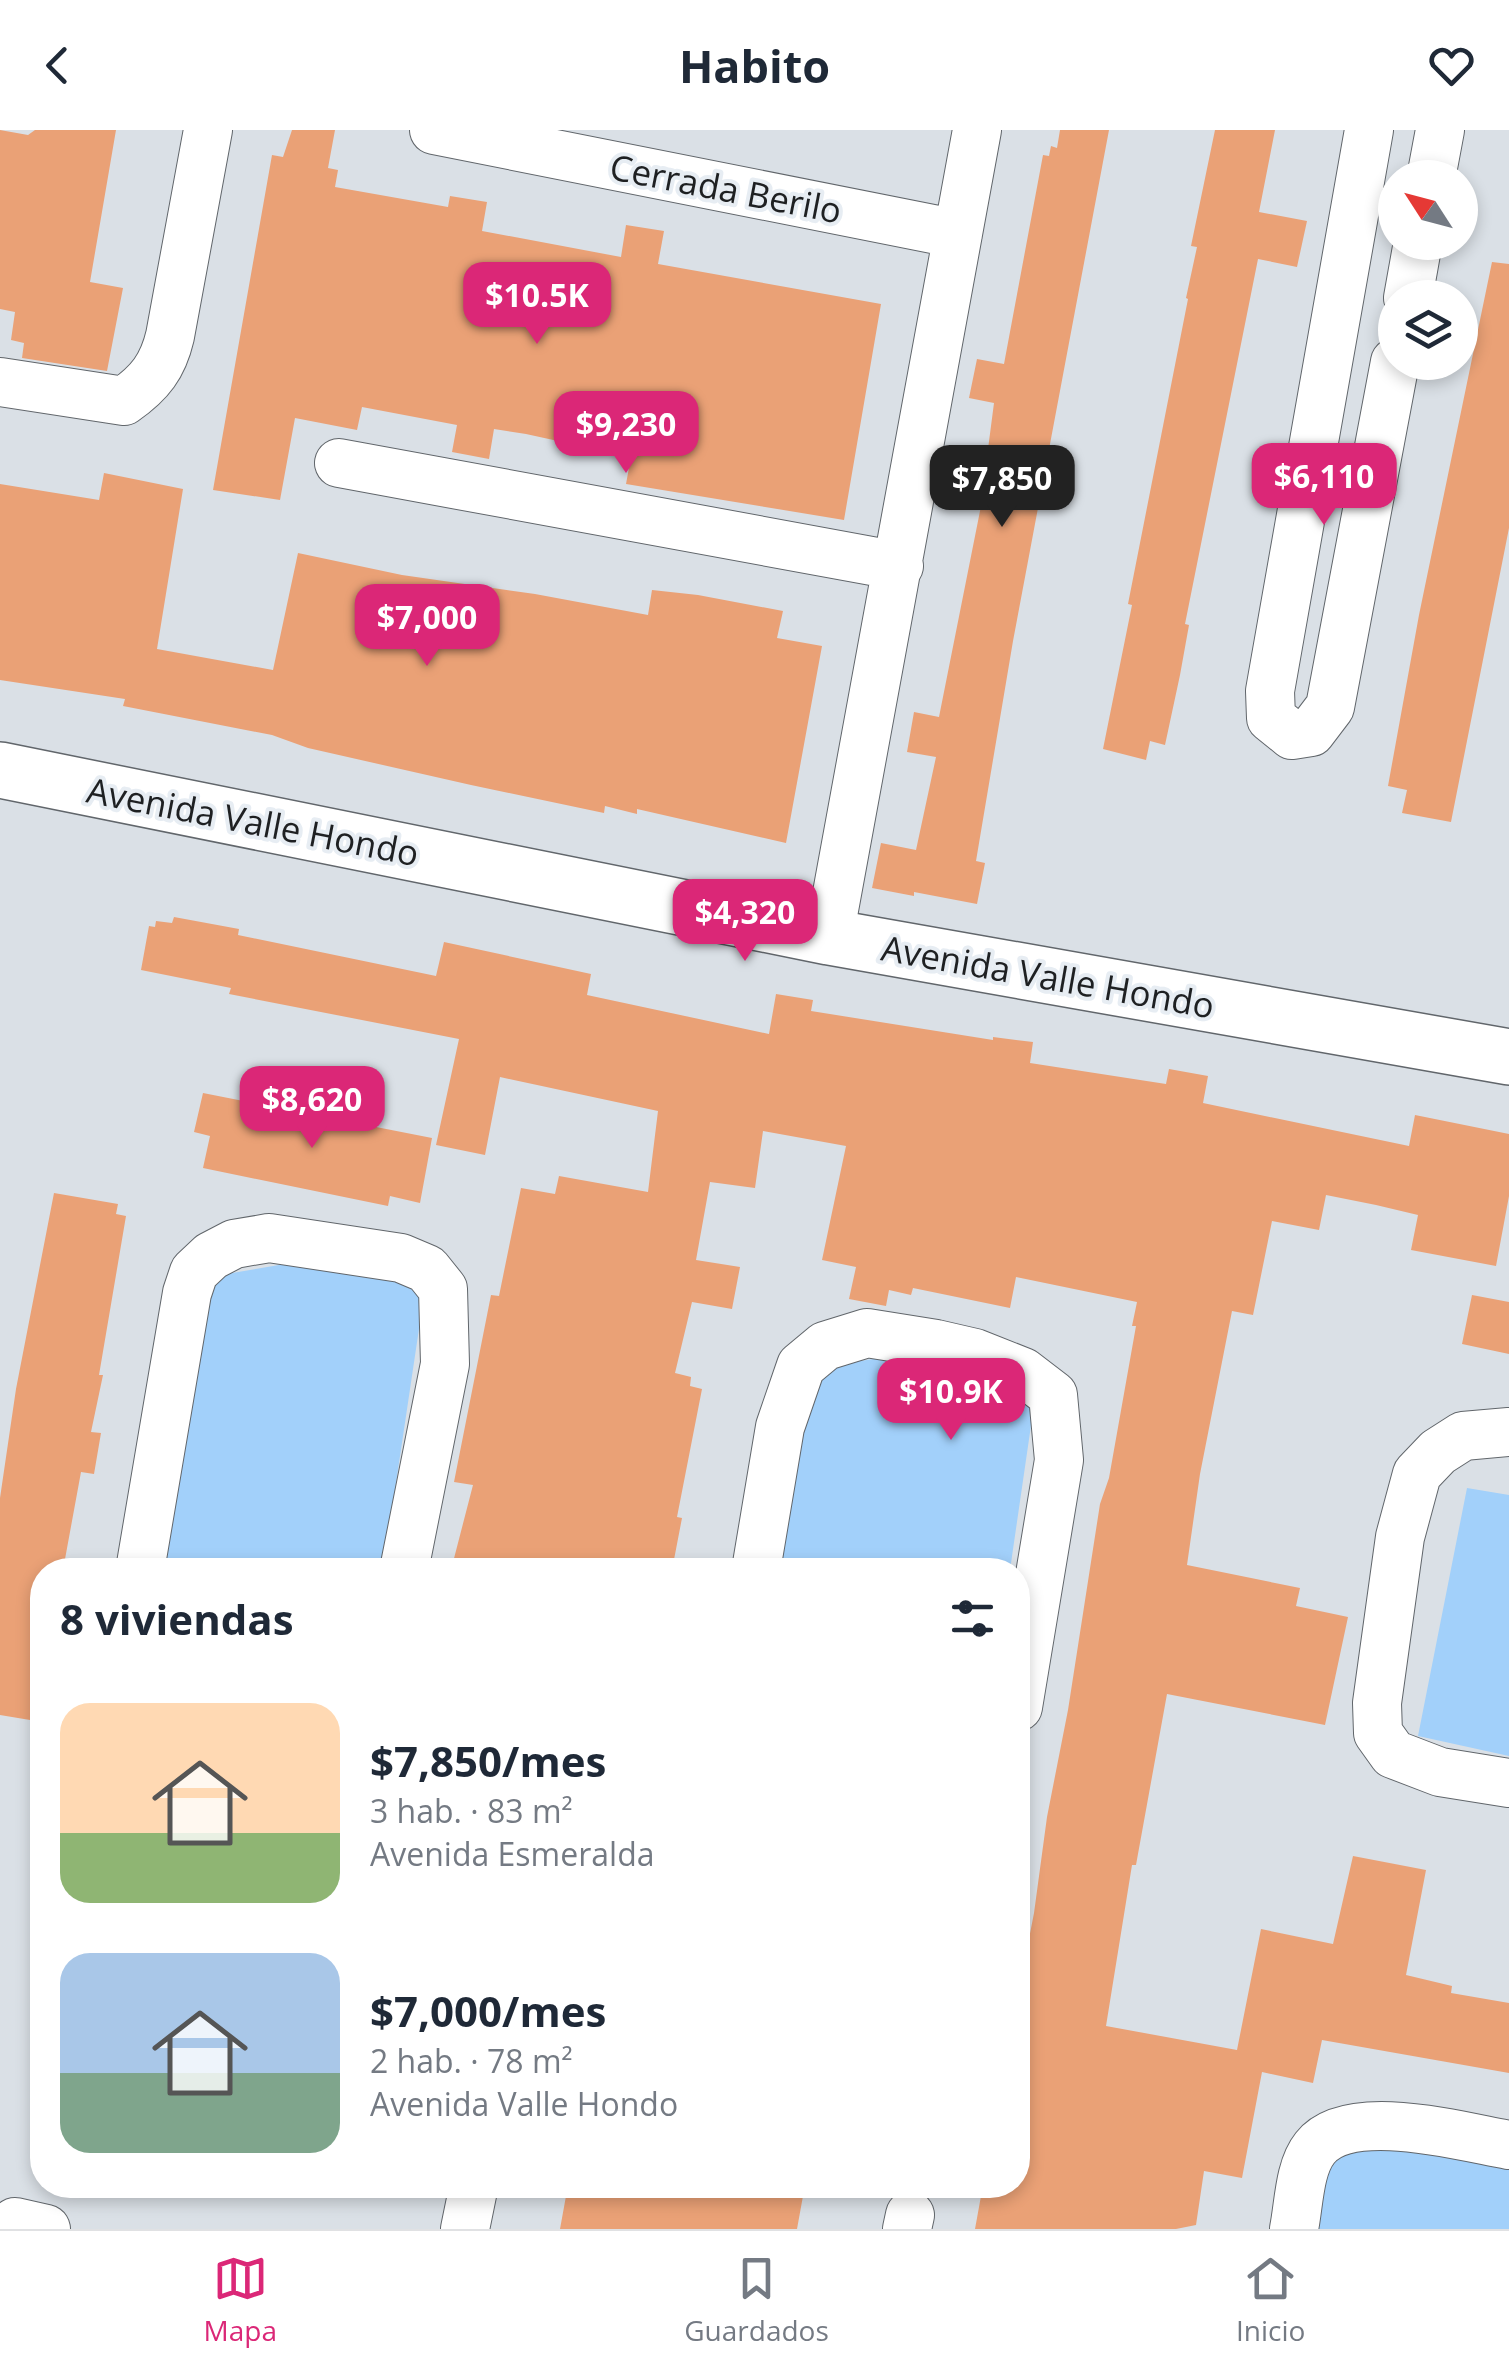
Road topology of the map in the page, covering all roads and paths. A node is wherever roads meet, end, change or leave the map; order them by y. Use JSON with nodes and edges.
{"nodes":[{"id":1,"x":208,"y":130,"type":"edge"},
{"id":2,"x":434,"y":130,"type":"edge"},
{"id":3,"x":977,"y":130,"type":"edge"},
{"id":4,"x":1370,"y":130,"type":"edge"},
{"id":5,"x":1440,"y":130,"type":"edge"},
{"id":6,"x":1434,"y":160,"type":"edge"},
{"id":7,"x":958,"y":234,"type":"junction"},
{"id":8,"x":1393,"y":380,"type":"edge"},
{"id":9,"x":0,"y":382,"type":"edge"},
{"id":10,"x":339,"y":463,"type":"dead end"},
{"id":11,"x":899,"y":566,"type":"junction"},
{"id":12,"x":0,"y":770,"type":"edge"},
{"id":13,"x":829,"y":937,"type":"junction"},
{"id":14,"x":1509,"y":1057,"type":"edge"},
{"id":15,"x":1509,"y":1432,"type":"edge"},
{"id":16,"x":142,"y":1558,"type":"edge"},
{"id":17,"x":406,"y":1558,"type":"edge"},
{"id":18,"x":758,"y":1558,"type":"edge"},
{"id":19,"x":1030,"y":1635,"type":"edge"},
{"id":20,"x":1509,"y":1783,"type":"edge"},
{"id":21,"x":1509,"y":2145,"type":"edge"},
{"id":22,"x":471,"y":2198,"type":"edge"},
{"id":23,"x":465,"y":2229,"type":"edge"},
{"id":24,"x":1294,"y":2229,"type":"edge"}],
"edges":[{"from":1,"to":9,"type":"street"},
{"from":2,"to":7,"type":"street","name":"Cerrada Berilo"},
{"from":3,"to":7,"type":"street"},
{"from":4,"to":8,"type":"street"},
{"from":5,"to":6,"type":"street"},
{"from":7,"to":11,"type":"street"},
{"from":10,"to":11,"type":"street"},
{"from":11,"to":13,"type":"street"},
{"from":12,"to":13,"type":"street","name":"Avenida Valle Hondo"},
{"from":13,"to":14,"type":"street","name":"Avenida Valle Hondo"},
{"from":15,"to":20,"type":"street"},
{"from":16,"to":17,"type":"street"},
{"from":18,"to":19,"type":"street"},
{"from":21,"to":24,"type":"street"},
{"from":22,"to":23,"type":"street"}]}
